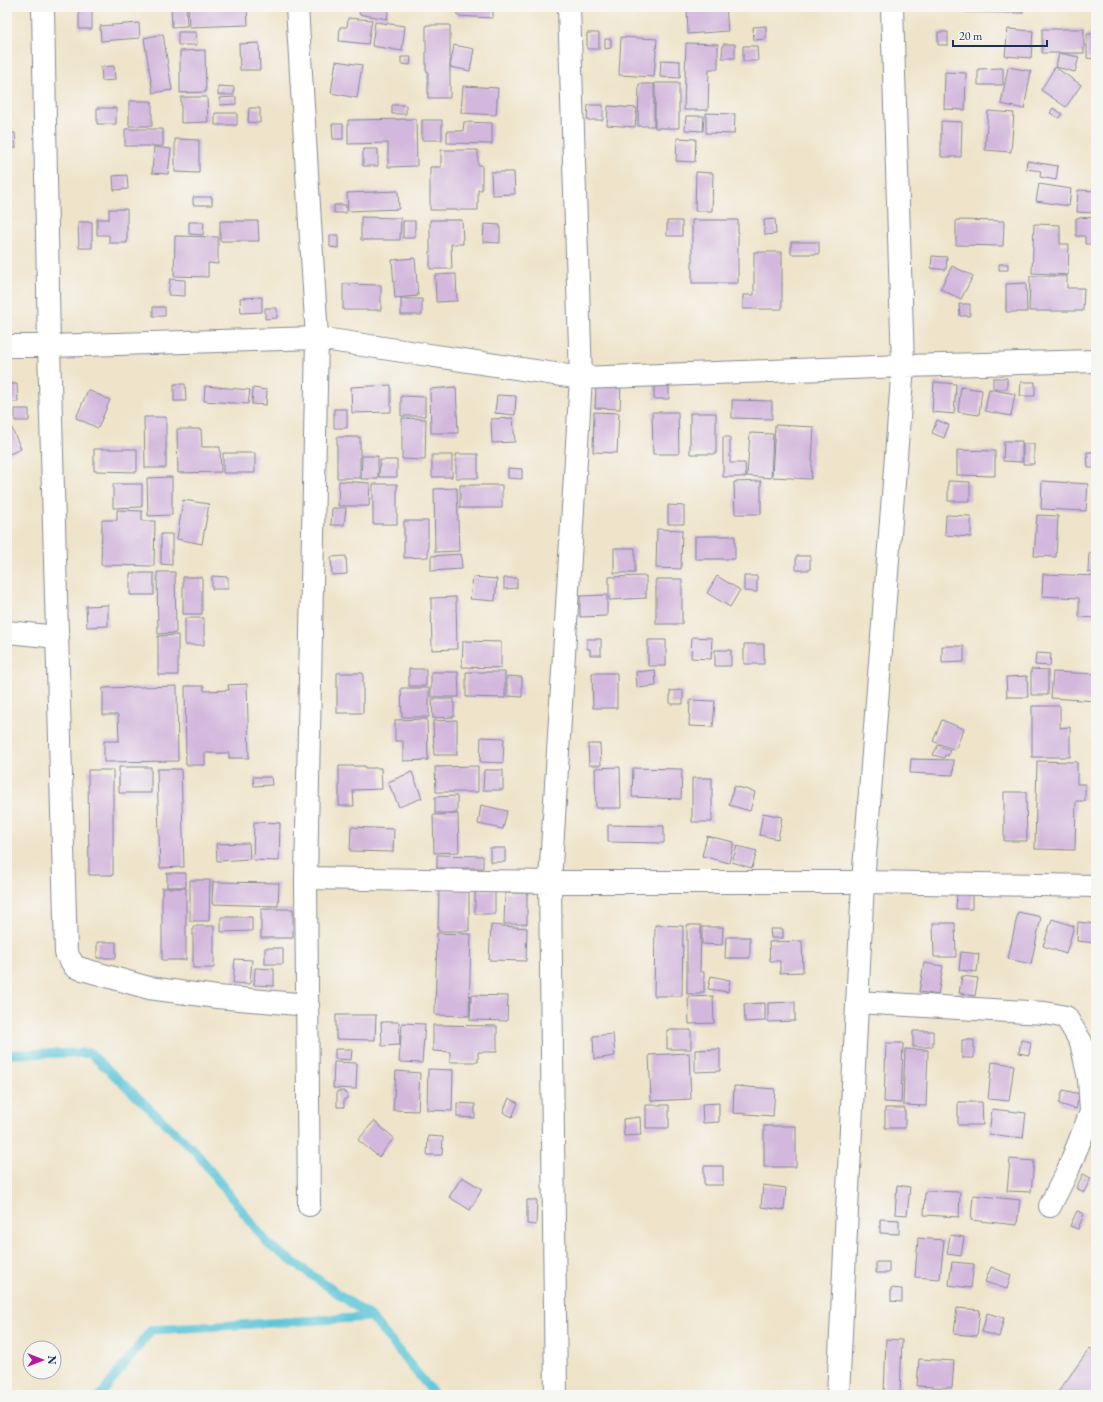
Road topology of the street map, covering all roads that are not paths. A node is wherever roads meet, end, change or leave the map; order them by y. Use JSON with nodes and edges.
{"nodes":[{"id":1,"x":43,"y":7,"type":"edge"},
{"id":2,"x":297,"y":7,"type":"edge"},
{"id":3,"x":569,"y":7,"type":"edge"},
{"id":4,"x":892,"y":7,"type":"edge"},
{"id":5,"x":317,"y":338,"type":"junction"},
{"id":6,"x":7,"y":346,"type":"edge"},
{"id":7,"x":49,"y":346,"type":"junction"},
{"id":8,"x":1096,"y":361,"type":"edge"},
{"id":9,"x":903,"y":366,"type":"junction"},
{"id":10,"x":581,"y":378,"type":"junction"},
{"id":11,"x":7,"y":632,"type":"edge"},
{"id":12,"x":58,"y":637,"type":"junction"},
{"id":13,"x":306,"y":878,"type":"junction"},
{"id":14,"x":550,"y":882,"type":"junction"},
{"id":15,"x":862,"y":882,"type":"junction"},
{"id":16,"x":1096,"y":886,"type":"edge"},
{"id":17,"x":857,"y":1002,"type":"junction"},
{"id":18,"x":308,"y":1005,"type":"junction"},
{"id":19,"x":309,"y":1205,"type":"dead end"},
{"id":20,"x":1050,"y":1206,"type":"dead end"},
{"id":21,"x":556,"y":1395,"type":"edge"},
{"id":22,"x":838,"y":1395,"type":"edge"}],
"edges":[{"from":1,"to":7,"type":"street"},
{"from":2,"to":5,"type":"street"},
{"from":3,"to":10,"type":"street"},
{"from":4,"to":9,"type":"street"},
{"from":5,"to":7,"type":"street"},
{"from":5,"to":10,"type":"street"},
{"from":5,"to":13,"type":"street"},
{"from":6,"to":7,"type":"street"},
{"from":7,"to":12,"type":"street"},
{"from":8,"to":9,"type":"street"},
{"from":9,"to":10,"type":"street"},
{"from":9,"to":15,"type":"street"},
{"from":10,"to":14,"type":"street"},
{"from":11,"to":12,"type":"street"},
{"from":12,"to":18,"type":"street"},
{"from":13,"to":14,"type":"street"},
{"from":13,"to":18,"type":"street"},
{"from":14,"to":15,"type":"street"},
{"from":14,"to":21,"type":"street"},
{"from":15,"to":16,"type":"street"},
{"from":15,"to":17,"type":"street"},
{"from":17,"to":20,"type":"street"},
{"from":17,"to":22,"type":"street"},
{"from":18,"to":19,"type":"street"}]}
